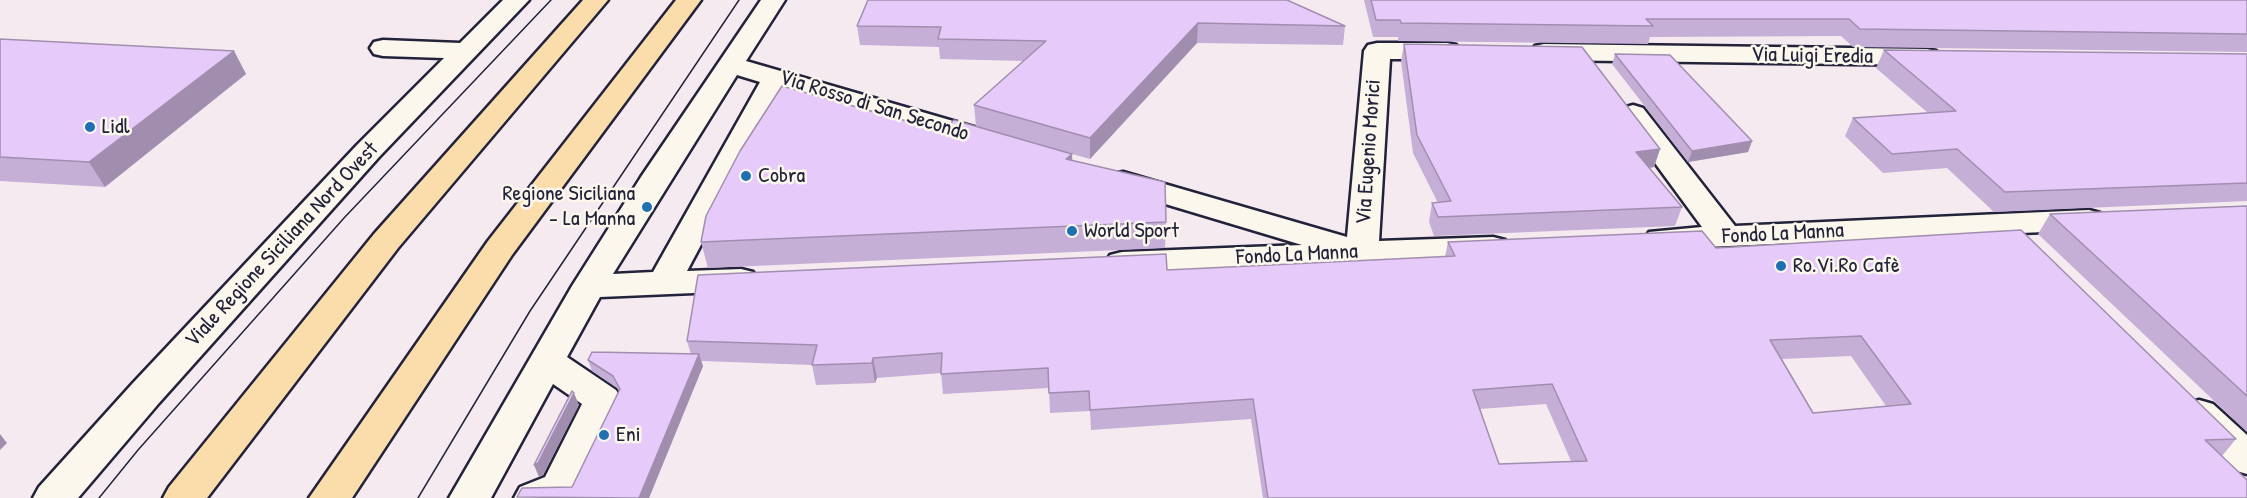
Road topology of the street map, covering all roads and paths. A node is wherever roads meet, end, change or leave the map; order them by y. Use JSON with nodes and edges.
{"nodes":[{"id":1,"x":517,"y":0,"type":"edge"},
{"id":2,"x":596,"y":0,"type":"edge"},
{"id":3,"x":689,"y":0,"type":"edge"},
{"id":4,"x":773,"y":0,"type":"edge"},
{"id":5,"x":383,"y":48,"type":"dead end"},
{"id":6,"x":466,"y":51,"type":"junction"},
{"id":7,"x":1470,"y":52,"type":"edge"},
{"id":8,"x":1516,"y":52,"type":"edge"},
{"id":9,"x":1586,"y":53,"type":"junction"},
{"id":10,"x":1952,"y":58,"type":"edge"},
{"id":11,"x":730,"y":65,"type":"junction"},
{"id":12,"x":777,"y":77,"type":"junction"},
{"id":13,"x":1018,"y":149,"type":"edge"},
{"id":14,"x":1098,"y":173,"type":"edge"},
{"id":15,"x":2119,"y":219,"type":"edge"},
{"id":16,"x":2005,"y":224,"type":"junction"},
{"id":17,"x":1726,"y":236,"type":"junction"},
{"id":18,"x":1632,"y":240,"type":"edge"},
{"id":19,"x":1526,"y":245,"type":"edge"},
{"id":20,"x":1362,"y":252,"type":"junction"},
{"id":21,"x":2038,"y":256,"type":"edge"},
{"id":22,"x":1089,"y":265,"type":"edge"},
{"id":23,"x":770,"y":279,"type":"edge"},
{"id":24,"x":663,"y":284,"type":"junction"},
{"id":25,"x":589,"y":286,"type":"junction"},
{"id":26,"x":547,"y":361,"type":"junction"},
{"id":27,"x":2179,"y":394,"type":"edge"},
{"id":28,"x":2247,"y":459,"type":"edge"},
{"id":29,"x":54,"y":498,"type":"edge"},
{"id":30,"x":184,"y":498,"type":"edge"},
{"id":31,"x":330,"y":498,"type":"edge"},
{"id":32,"x":470,"y":498,"type":"edge"},
{"id":33,"x":535,"y":498,"type":"edge"}],
"edges":[{"from":1,"to":6,"type":"street","name":"Viale Regione Siciliana Nord Ovest"},
{"from":2,"to":30,"type":"main road"},
{"from":3,"to":31,"type":"main road"},
{"from":4,"to":11,"type":"street"},
{"from":5,"to":6,"type":"street"},
{"from":6,"to":29,"type":"street","name":"Viale Regione Siciliana Nord Ovest"},
{"from":7,"to":20,"type":"street","name":"Via Eugenio Morici"},
{"from":8,"to":9,"type":"street","name":"Via Luigi Eredia"},
{"from":9,"to":10,"type":"street","name":"Via Luigi Eredia"},
{"from":9,"to":17,"type":"street"},
{"from":11,"to":12,"type":"street","name":"Via Rosso di San Secondo"},
{"from":11,"to":25,"type":"street"},
{"from":12,"to":13,"type":"street","name":"Via Rosso di San Secondo"},
{"from":12,"to":24,"type":"street"},
{"from":14,"to":20,"type":"street"},
{"from":15,"to":16,"type":"street","name":"Fondo La Manna"},
{"from":16,"to":17,"type":"street","name":"Fondo La Manna"},
{"from":16,"to":21,"type":"street"},
{"from":17,"to":18,"type":"street","name":"Fondo La Manna"},
{"from":19,"to":20,"type":"street","name":"Fondo La Manna"},
{"from":20,"to":22,"type":"street","name":"Fondo La Manna"},
{"from":23,"to":24,"type":"street"},
{"from":24,"to":25,"type":"street"},
{"from":25,"to":26,"type":"street"},
{"from":26,"to":32,"type":"street"},
{"from":26,"to":33,"type":"street"},
{"from":27,"to":28,"type":"street"}]}
